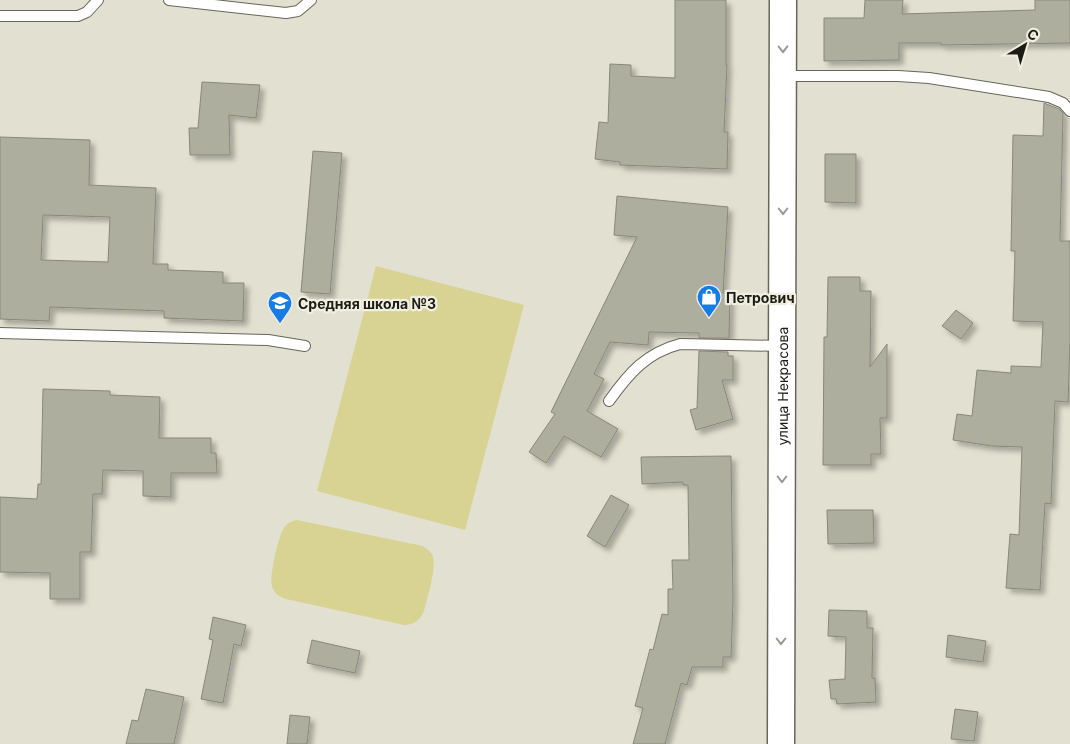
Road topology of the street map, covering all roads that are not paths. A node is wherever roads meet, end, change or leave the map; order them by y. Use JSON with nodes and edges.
{"nodes":[{"id":1,"x":98,"y":0,"type":"edge"},
{"id":2,"x":169,"y":0,"type":"edge"},
{"id":3,"x":311,"y":0,"type":"edge"},
{"id":4,"x":783,"y":0,"type":"edge"},
{"id":5,"x":0,"y":16,"type":"edge"},
{"id":6,"x":784,"y":76,"type":"junction"},
{"id":7,"x":1070,"y":111,"type":"edge"},
{"id":8,"x":0,"y":333,"type":"edge"},
{"id":9,"x":305,"y":346,"type":"dead end"},
{"id":10,"x":782,"y":346,"type":"junction"},
{"id":11,"x":609,"y":401,"type":"dead end"},
{"id":12,"x":781,"y":744,"type":"edge"}],
"edges":[{"from":1,"to":5,"type":"lane"},
{"from":2,"to":3,"type":"lane"},
{"from":4,"to":6,"type":"street","name":"улица Некрасова","one_way":true},
{"from":6,"to":7,"type":"lane"},
{"from":6,"to":10,"type":"street","name":"улица Некрасова","one_way":true},
{"from":8,"to":9,"type":"lane"},
{"from":10,"to":11,"type":"lane"},
{"from":10,"to":12,"type":"street","name":"улица Некрасова","one_way":true}]}
